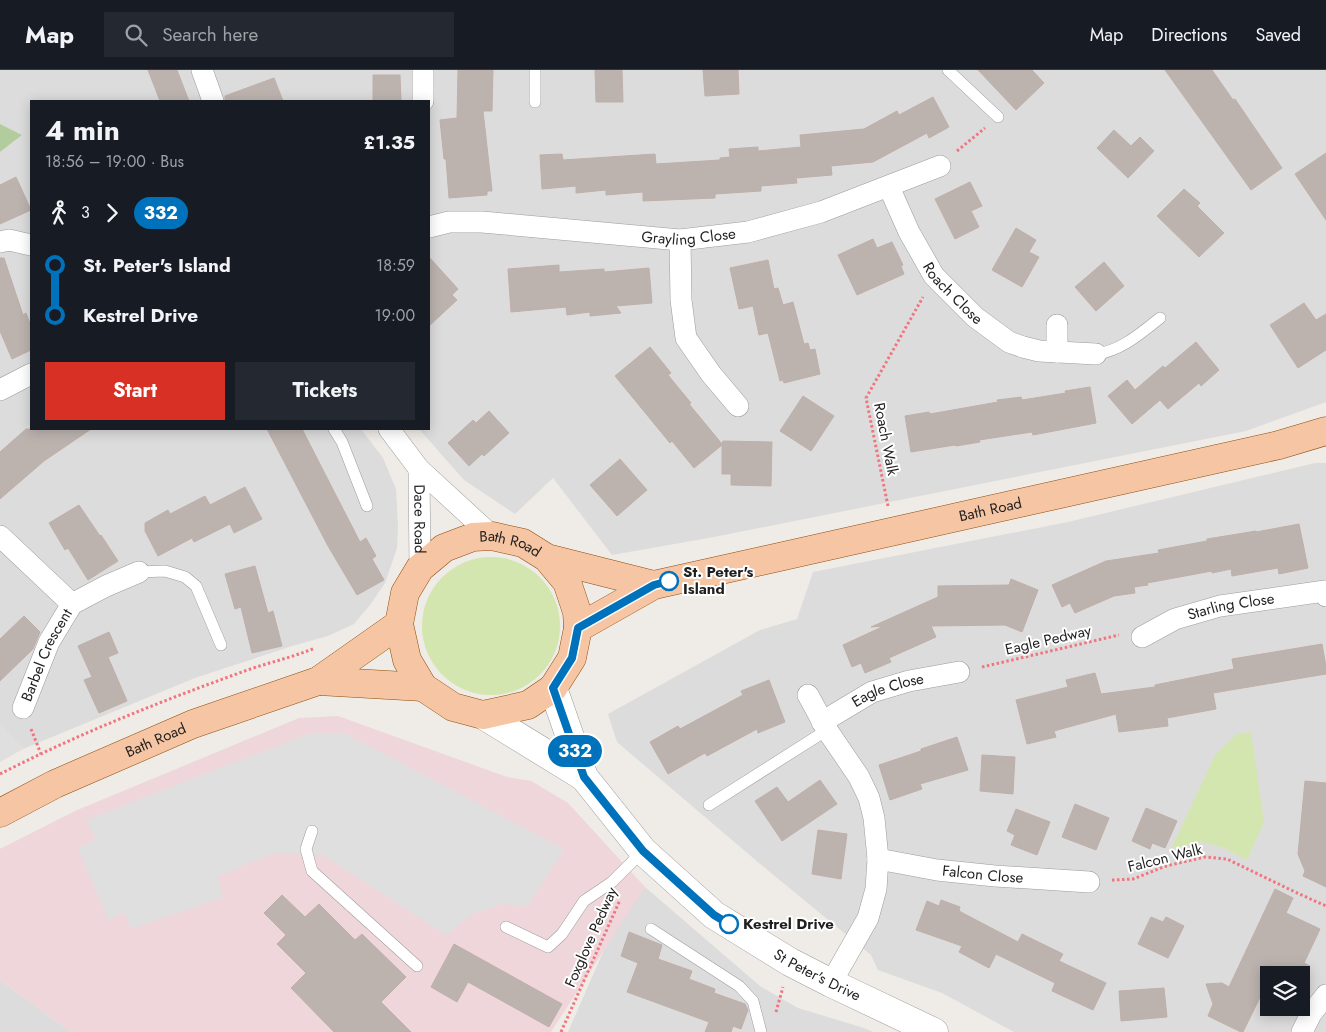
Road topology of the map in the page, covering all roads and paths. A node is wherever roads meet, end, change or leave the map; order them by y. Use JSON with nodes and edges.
{"nodes":[{"id":1,"x":202,"y":70,"type":"edge"},
{"id":2,"x":423,"y":70,"type":"edge"},
{"id":3,"x":535,"y":70,"type":"edge"},
{"id":4,"x":948,"y":70,"type":"edge"},
{"id":5,"x":213,"y":100,"type":"edge"},
{"id":6,"x":423,"y":100,"type":"edge"},
{"id":7,"x":535,"y":102,"type":"dead end"},
{"id":8,"x":998,"y":118,"type":"joint"},
{"id":9,"x":940,"y":166,"type":"joint"},
{"id":10,"x":889,"y":186,"type":"junction"},
{"id":11,"x":430,"y":227,"type":"edge"},
{"id":12,"x":680,"y":240,"type":"junction"},
{"id":13,"x":0,"y":242,"type":"edge"},
{"id":14,"x":30,"y":245,"type":"edge"},
{"id":15,"x":934,"y":276,"type":"junction"},
{"id":16,"x":1160,"y":318,"type":"dead end"},
{"id":17,"x":1057,"y":325,"type":"dead end"},
{"id":18,"x":1057,"y":352,"type":"junction"},
{"id":19,"x":1096,"y":354,"type":"joint"},
{"id":20,"x":30,"y":375,"type":"edge"},
{"id":21,"x":0,"y":390,"type":"edge"},
{"id":22,"x":738,"y":406,"type":"dead end"},
{"id":23,"x":335,"y":430,"type":"edge"},
{"id":24,"x":390,"y":430,"type":"edge"},
{"id":25,"x":1326,"y":431,"type":"edge"},
{"id":26,"x":419,"y":469,"type":"junction"},
{"id":27,"x":367,"y":506,"type":"dead end"},
{"id":28,"x":894,"y":532,"type":"junction"},
{"id":29,"x":0,"y":536,"type":"edge"},
{"id":30,"x":492,"y":536,"type":"junction"},
{"id":31,"x":548,"y":558,"type":"junction"},
{"id":32,"x":420,"y":568,"type":"junction"},
{"id":33,"x":139,"y":572,"type":"joint"},
{"id":34,"x":654,"y":585,"type":"junction"},
{"id":35,"x":1326,"y":593,"type":"edge"},
{"id":36,"x":72,"y":604,"type":"junction"},
{"id":37,"x":399,"y":624,"type":"junction"},
{"id":38,"x":578,"y":628,"type":"junction"},
{"id":39,"x":1142,"y":637,"type":"joint"},
{"id":40,"x":221,"y":645,"type":"dead end"},
{"id":41,"x":320,"y":646,"type":"dead end"},
{"id":42,"x":959,"y":672,"type":"joint"},
{"id":43,"x":318,"y":681,"type":"junction"},
{"id":44,"x":424,"y":687,"type":"junction"},
{"id":45,"x":553,"y":688,"type":"junction"},
{"id":46,"x":808,"y":695,"type":"dead end"},
{"id":47,"x":23,"y":708,"type":"dead end"},
{"id":48,"x":483,"y":715,"type":"junction"},
{"id":49,"x":825,"y":726,"type":"junction"},
{"id":50,"x":0,"y":774,"type":"edge"},
{"id":51,"x":584,"y":777,"type":"junction"},
{"id":52,"x":708,"y":805,"type":"dead end"},
{"id":53,"x":0,"y":813,"type":"edge"},
{"id":54,"x":312,"y":831,"type":"dead end"},
{"id":55,"x":643,"y":851,"type":"junction"},
{"id":56,"x":878,"y":859,"type":"junction"},
{"id":57,"x":1089,"y":882,"type":"joint"},
{"id":58,"x":621,"y":898,"type":"dead end"},
{"id":59,"x":1326,"y":906,"type":"edge"},
{"id":60,"x":506,"y":927,"type":"dead end"},
{"id":61,"x":651,"y":929,"type":"dead end"},
{"id":62,"x":790,"y":962,"type":"junction"},
{"id":63,"x":417,"y":966,"type":"dead end"},
{"id":64,"x":831,"y":984,"type":"junction"},
{"id":65,"x":1326,"y":995,"type":"edge"},
{"id":66,"x":776,"y":1014,"type":"dead end"},
{"id":67,"x":561,"y":1032,"type":"edge"},
{"id":68,"x":761,"y":1032,"type":"edge"},
{"id":69,"x":934,"y":1032,"type":"edge"},
{"id":70,"x":1302,"y":1032,"type":"edge"}],
"edges":[{"from":1,"to":5,"type":"street"},
{"from":2,"to":6,"type":"street"},
{"from":3,"to":7,"type":"lane"},
{"from":4,"to":8,"type":"lane"},
{"from":8,"to":9,"type":"path"},
{"from":9,"to":10,"type":"street","name":"Grayling Close"},
{"from":10,"to":12,"type":"street","name":"Grayling Close"},
{"from":10,"to":15,"type":"street","name":"Roach Close"},
{"from":11,"to":12,"type":"street","name":"Grayling Close"},
{"from":12,"to":22,"type":"street"},
{"from":13,"to":14,"type":"street"},
{"from":15,"to":18,"type":"street","name":"Roach Close"},
{"from":15,"to":28,"type":"path","name":"Roach Walk"},
{"from":16,"to":19,"type":"lane"},
{"from":17,"to":18,"type":"street"},
{"from":18,"to":19,"type":"street","name":"Roach Close"},
{"from":20,"to":21,"type":"street"},
{"from":23,"to":27,"type":"lane"},
{"from":24,"to":26,"type":"street","name":"Dace Road"},
{"from":25,"to":28,"type":"main road","name":"Bath Road"},
{"from":26,"to":30,"type":"street","name":"Dace Road"},
{"from":26,"to":32,"type":"street","name":"Dace Road"},
{"from":28,"to":34,"type":"main road","name":"Bath Road"},
{"from":29,"to":36,"type":"street","name":"Barbel Crescent"},
{"from":30,"to":31,"type":"main road","name":"Bath Road"},
{"from":30,"to":32,"type":"main road","name":"Bath Road"},
{"from":31,"to":34,"type":"main road","name":"Bath Road"},
{"from":31,"to":38,"type":"main road","name":"Bath Road"},
{"from":32,"to":37,"type":"main road","name":"Bath Road"},
{"from":33,"to":36,"type":"street","name":"Barbel Crescent"},
{"from":33,"to":40,"type":"lane"},
{"from":34,"to":38,"type":"main road","name":"Bath Road"},
{"from":35,"to":39,"type":"street","name":"Starling Close"},
{"from":36,"to":47,"type":"street","name":"Barbel Crescent"},
{"from":37,"to":43,"type":"main road","name":"Bath Road"},
{"from":37,"to":44,"type":"main road","name":"Bath Road"},
{"from":38,"to":45,"type":"main road","name":"Bath Road"},
{"from":39,"to":42,"type":"path","name":"Eagle Pedway"},
{"from":41,"to":50,"type":"path"},
{"from":42,"to":49,"type":"street","name":"Eagle Close"},
{"from":43,"to":44,"type":"main road","name":"Bath Road"},
{"from":43,"to":53,"type":"main road","name":"Bath Road"},
{"from":44,"to":48,"type":"main road","name":"Bath Road"},
{"from":45,"to":48,"type":"main road","name":"Bath Road"},
{"from":45,"to":51,"type":"street","name":"St Peter's Drive"},
{"from":46,"to":49,"type":"street"},
{"from":48,"to":51,"type":"street","name":"St Peter's Drive"},
{"from":49,"to":52,"type":"lane"},
{"from":49,"to":56,"type":"street"},
{"from":51,"to":55,"type":"street","name":"St Peter's Drive"},
{"from":54,"to":63,"type":"lane"},
{"from":55,"to":60,"type":"lane"},
{"from":55,"to":62,"type":"street","name":"St Peter's Drive"},
{"from":56,"to":57,"type":"street","name":"Falcon Close"},
{"from":56,"to":64,"type":"street"},
{"from":57,"to":59,"type":"path","name":"Falcon Walk"},
{"from":58,"to":67,"type":"path","name":"Foxglove Pedway"},
{"from":61,"to":68,"type":"lane"},
{"from":62,"to":64,"type":"street","name":"St Peter's Drive"},
{"from":62,"to":66,"type":"path"},
{"from":64,"to":69,"type":"street","name":"St Peter's Drive"},
{"from":65,"to":70,"type":"street"}]}
